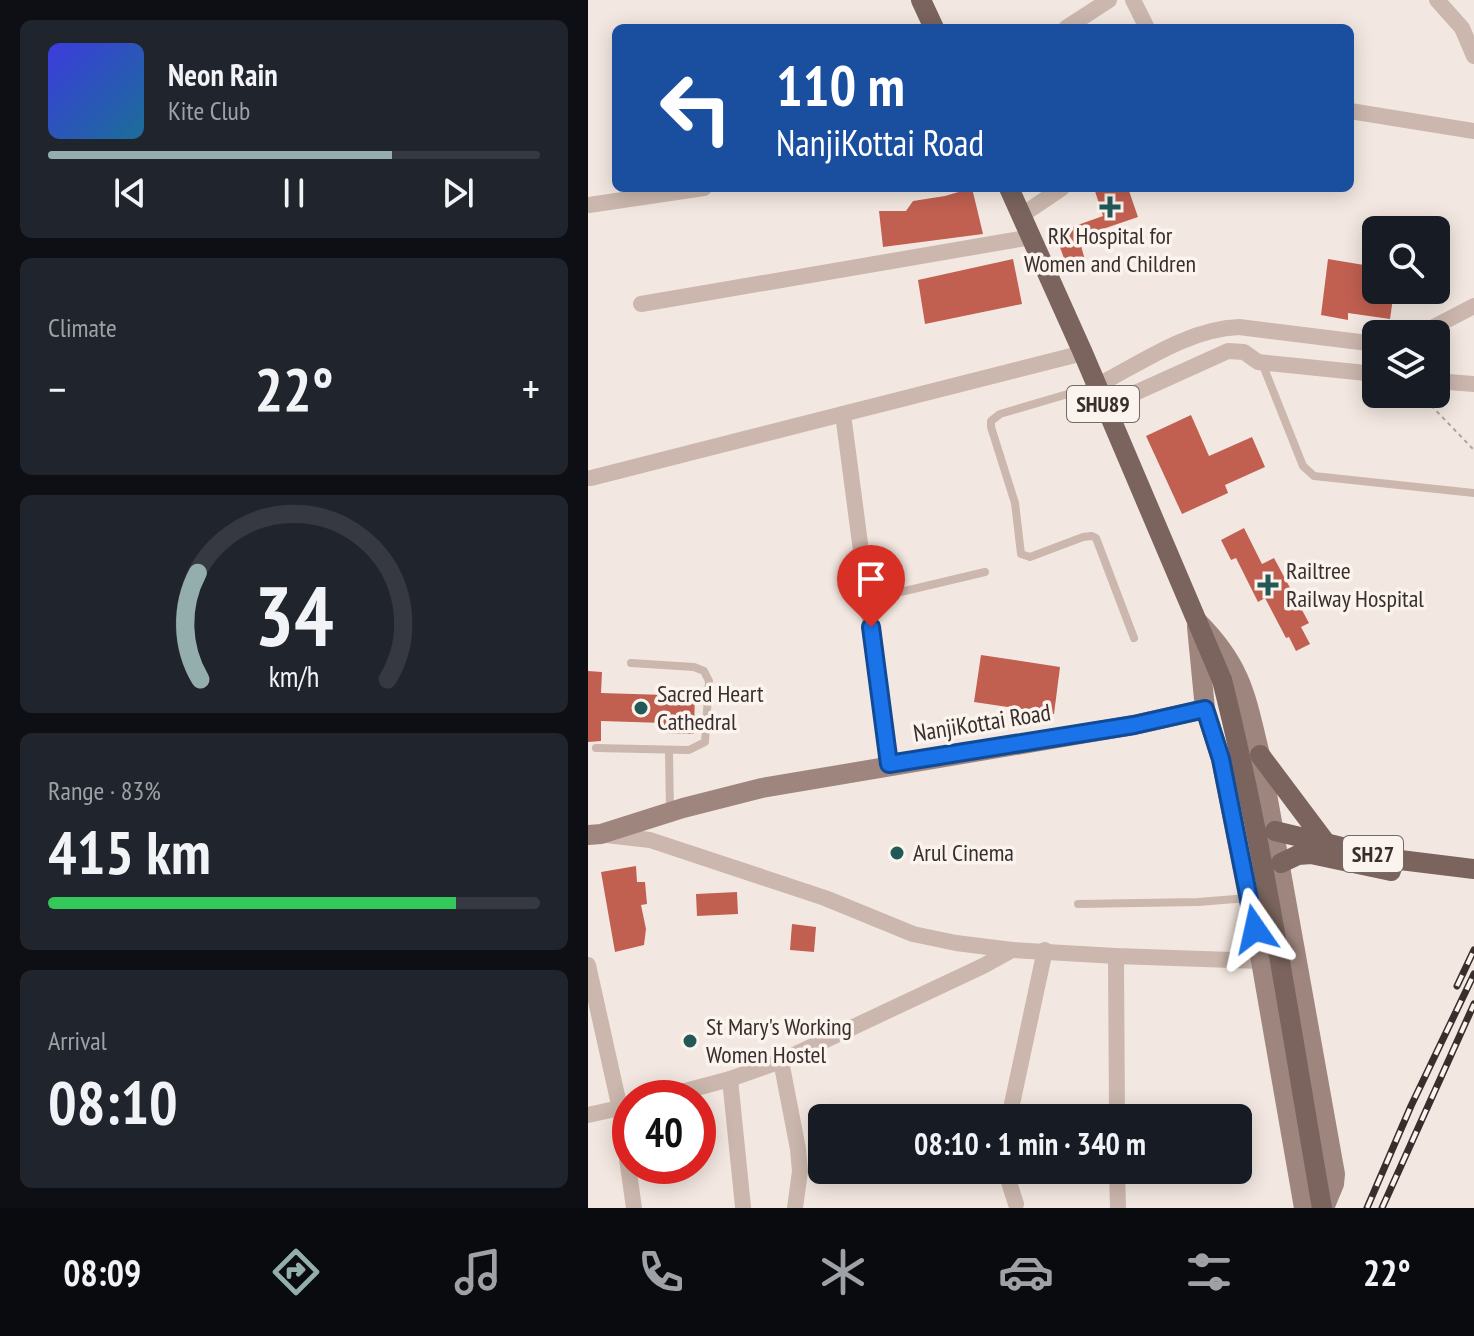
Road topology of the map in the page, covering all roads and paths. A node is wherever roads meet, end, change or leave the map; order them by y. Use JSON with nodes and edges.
{"nodes":[{"id":1,"x":921,"y":0,"type":"edge"},
{"id":2,"x":1109,"y":0,"type":"edge"},
{"id":3,"x":1133,"y":0,"type":"edge"},
{"id":4,"x":1437,"y":0,"type":"edge"},
{"id":5,"x":932,"y":24,"type":"edge"},
{"id":6,"x":1072,"y":24,"type":"edge"},
{"id":7,"x":1145,"y":24,"type":"edge"},
{"id":8,"x":1474,"y":56,"type":"edge"},
{"id":9,"x":1354,"y":112,"type":"edge"},
{"id":10,"x":1474,"y":131,"type":"edge"},
{"id":11,"x":677,"y":192,"type":"edge"},
{"id":12,"x":1011,"y":192,"type":"edge"},
{"id":13,"x":1056,"y":192,"type":"edge"},
{"id":14,"x":589,"y":205,"type":"edge"},
{"id":15,"x":1022,"y":215,"type":"junction"},
{"id":16,"x":1032,"y":237,"type":"junction"},
{"id":17,"x":641,"y":304,"type":"dead end"},
{"id":18,"x":1474,"y":306,"type":"edge"},
{"id":19,"x":1447,"y":320,"type":"edge"},
{"id":20,"x":1362,"y":342,"type":"edge"},
{"id":21,"x":1083,"y":353,"type":"junction"},
{"id":22,"x":1261,"y":362,"type":"junction"},
{"id":23,"x":1362,"y":373,"type":"edge"},
{"id":24,"x":1450,"y":382,"type":"edge"},
{"id":25,"x":1474,"y":384,"type":"edge"},
{"id":26,"x":1096,"y":386,"type":"junction"},
{"id":27,"x":1104,"y":407,"type":"junction"},
{"id":28,"x":1434,"y":408,"type":"edge"},
{"id":29,"x":843,"y":414,"type":"junction"},
{"id":30,"x":1474,"y":450,"type":"edge"},
{"id":31,"x":591,"y":478,"type":"dead end"},
{"id":32,"x":1474,"y":493,"type":"edge"},
{"id":33,"x":985,"y":572,"type":"dead end"},
{"id":34,"x":867,"y":600,"type":"junction"},
{"id":35,"x":1197,"y":620,"type":"junction"},
{"id":36,"x":1134,"y":638,"type":"dead end"},
{"id":37,"x":631,"y":663,"type":"dead end"},
{"id":38,"x":1205,"y":709,"type":"junction"},
{"id":39,"x":596,"y":748,"type":"dead end"},
{"id":40,"x":669,"y":751,"type":"junction"},
{"id":41,"x":1260,"y":755,"type":"junction"},
{"id":42,"x":889,"y":764,"type":"junction"},
{"id":43,"x":670,"y":812,"type":"junction"},
{"id":44,"x":1275,"y":831,"type":"junction"},
{"id":45,"x":594,"y":834,"type":"edge"},
{"id":46,"x":1326,"y":843,"type":"junction"},
{"id":47,"x":1281,"y":863,"type":"junction"},
{"id":48,"x":1474,"y":869,"type":"edge"},
{"id":49,"x":1474,"y":883,"type":"edge"},
{"id":50,"x":1248,"y":898,"type":"junction"},
{"id":51,"x":1078,"y":904,"type":"dead end"},
{"id":52,"x":1012,"y":950,"type":"junction"},
{"id":53,"x":1045,"y":950,"type":"junction"},
{"id":54,"x":1297,"y":954,"type":"junction"},
{"id":55,"x":1116,"y":956,"type":"junction"},
{"id":56,"x":1261,"y":961,"type":"junction"},
{"id":57,"x":588,"y":965,"type":"edge"},
{"id":58,"x":591,"y":998,"type":"edge"},
{"id":59,"x":781,"y":1061,"type":"junction"},
{"id":60,"x":730,"y":1079,"type":"junction"},
{"id":61,"x":617,"y":1080,"type":"edge"},
{"id":62,"x":716,"y":1083,"type":"edge"},
{"id":63,"x":1012,"y":1104,"type":"edge"},
{"id":64,"x":1117,"y":1104,"type":"edge"},
{"id":65,"x":612,"y":1110,"type":"edge"},
{"id":66,"x":588,"y":1115,"type":"edge"},
{"id":67,"x":632,"y":1184,"type":"edge"},
{"id":68,"x":1010,"y":1184,"type":"edge"},
{"id":69,"x":1117,"y":1184,"type":"edge"},
{"id":70,"x":1016,"y":1204,"type":"dead end"},
{"id":71,"x":743,"y":1207,"type":"edge"},
{"id":72,"x":634,"y":1208,"type":"edge"},
{"id":73,"x":795,"y":1208,"type":"edge"},
{"id":74,"x":1118,"y":1208,"type":"edge"},
{"id":75,"x":1304,"y":1208,"type":"edge"},
{"id":76,"x":1323,"y":1208,"type":"edge"}],
"edges":[{"from":1,"to":5,"type":"main road"},
{"from":2,"to":6,"type":"street"},
{"from":3,"to":7,"type":"street"},
{"from":4,"to":8,"type":"street"},
{"from":9,"to":10,"type":"street"},
{"from":11,"to":14,"type":"street"},
{"from":12,"to":15,"type":"main road","number":"SHU89"},
{"from":13,"to":15,"type":"street"},
{"from":15,"to":16,"type":"main road","number":"SHU89"},
{"from":16,"to":17,"type":"street"},
{"from":16,"to":21,"type":"main road","number":"SHU89"},
{"from":18,"to":19,"type":"street"},
{"from":20,"to":26,"type":"street"},
{"from":21,"to":26,"type":"main road","number":"SHU89"},
{"from":21,"to":29,"type":"street"},
{"from":22,"to":23,"type":"street"},
{"from":22,"to":27,"type":"street"},
{"from":22,"to":32,"type":"lane"},
{"from":24,"to":25,"type":"street"},
{"from":26,"to":27,"type":"main road","number":"SHU89"},
{"from":26,"to":36,"type":"lane"},
{"from":27,"to":35,"type":"main road","number":"SHU89"},
{"from":28,"to":30,"type":"path"},
{"from":29,"to":31,"type":"street"},
{"from":29,"to":34,"type":"street"},
{"from":33,"to":34,"type":"lane"},
{"from":34,"to":42,"type":"street"},
{"from":35,"to":38,"type":"street"},
{"from":35,"to":41,"type":"street"},
{"from":35,"to":76,"type":"main road","number":"SHU89","bridge":true},
{"from":37,"to":40,"type":"lane"},
{"from":38,"to":42,"type":"street","name":"NanjiKottai Road"},
{"from":38,"to":50,"type":"street"},
{"from":39,"to":40,"type":"lane"},
{"from":40,"to":43,"type":"lane"},
{"from":41,"to":44,"type":"street"},
{"from":41,"to":46,"type":"main road"},
{"from":42,"to":43,"type":"street","name":"NanjiKottai Road"},
{"from":43,"to":45,"type":"street","name":"NanjiKottai Road"},
{"from":44,"to":46,"type":"main road","number":"SH27"},
{"from":44,"to":47,"type":"street"},
{"from":45,"to":52,"type":"street"},
{"from":46,"to":48,"type":"main road","number":"SH27"},
{"from":47,"to":49,"type":"main road","number":"SH27"},
{"from":47,"to":54,"type":"street"},
{"from":50,"to":51,"type":"lane"},
{"from":50,"to":56,"type":"street"},
{"from":52,"to":53,"type":"street"},
{"from":52,"to":59,"type":"street"},
{"from":53,"to":55,"type":"street"},
{"from":53,"to":63,"type":"street"},
{"from":54,"to":56,"type":"street"},
{"from":54,"to":76,"type":"street"},
{"from":55,"to":56,"type":"street"},
{"from":55,"to":64,"type":"street"},
{"from":56,"to":75,"type":"street"},
{"from":57,"to":58,"type":"street"},
{"from":58,"to":61,"type":"street"},
{"from":59,"to":60,"type":"street"},
{"from":59,"to":73,"type":"street"},
{"from":60,"to":62,"type":"street"},
{"from":60,"to":71,"type":"street"},
{"from":65,"to":66,"type":"street"},
{"from":67,"to":72,"type":"street"},
{"from":68,"to":70,"type":"street"},
{"from":69,"to":74,"type":"street"}]}
